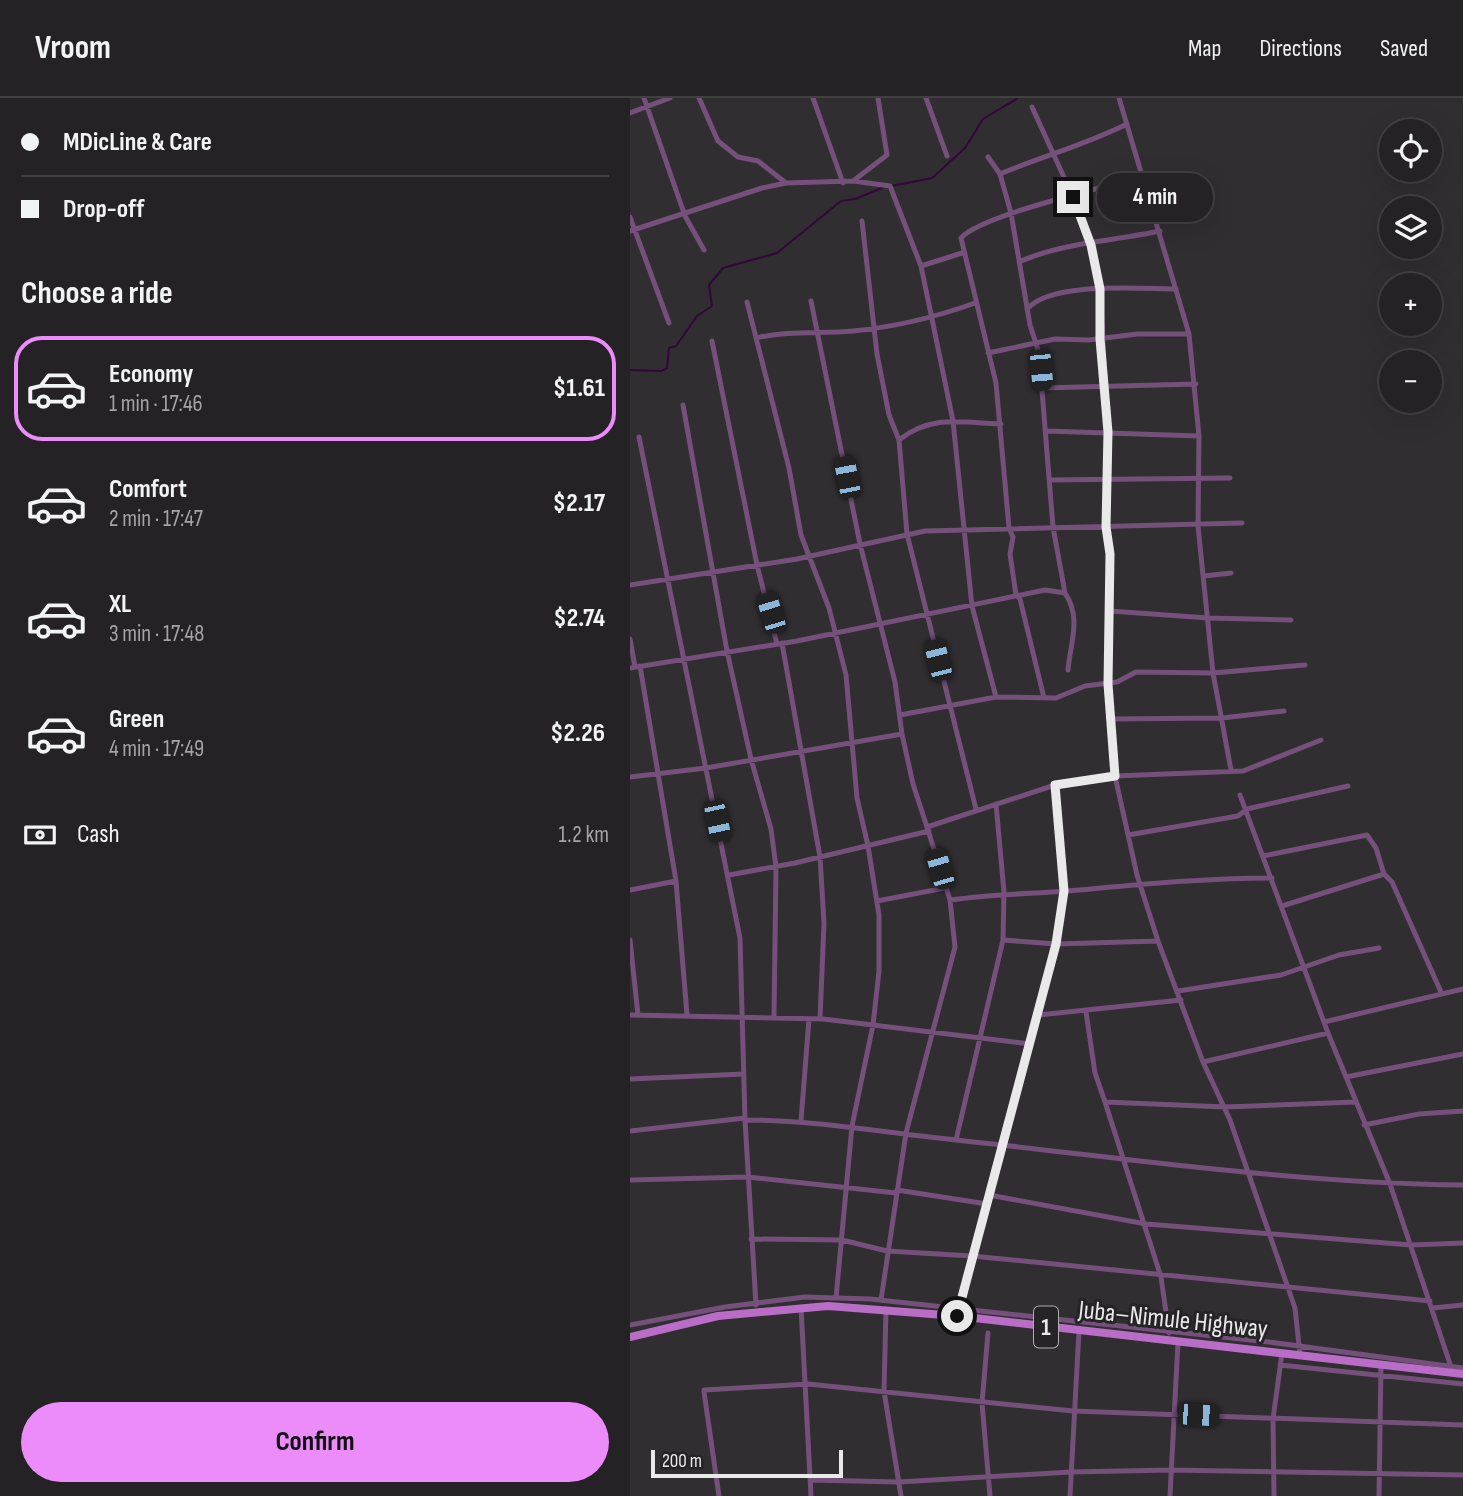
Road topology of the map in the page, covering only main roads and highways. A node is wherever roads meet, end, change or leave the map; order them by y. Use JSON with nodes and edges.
{"nodes":[{"id":1,"x":630,"y":1337,"type":"edge"},
{"id":2,"x":1456,"y":1371,"type":"edge"}],
"edges":[{"from":1,"to":2,"type":"main road","name":"Juba–Nimule Highway","number":"1"}]}
